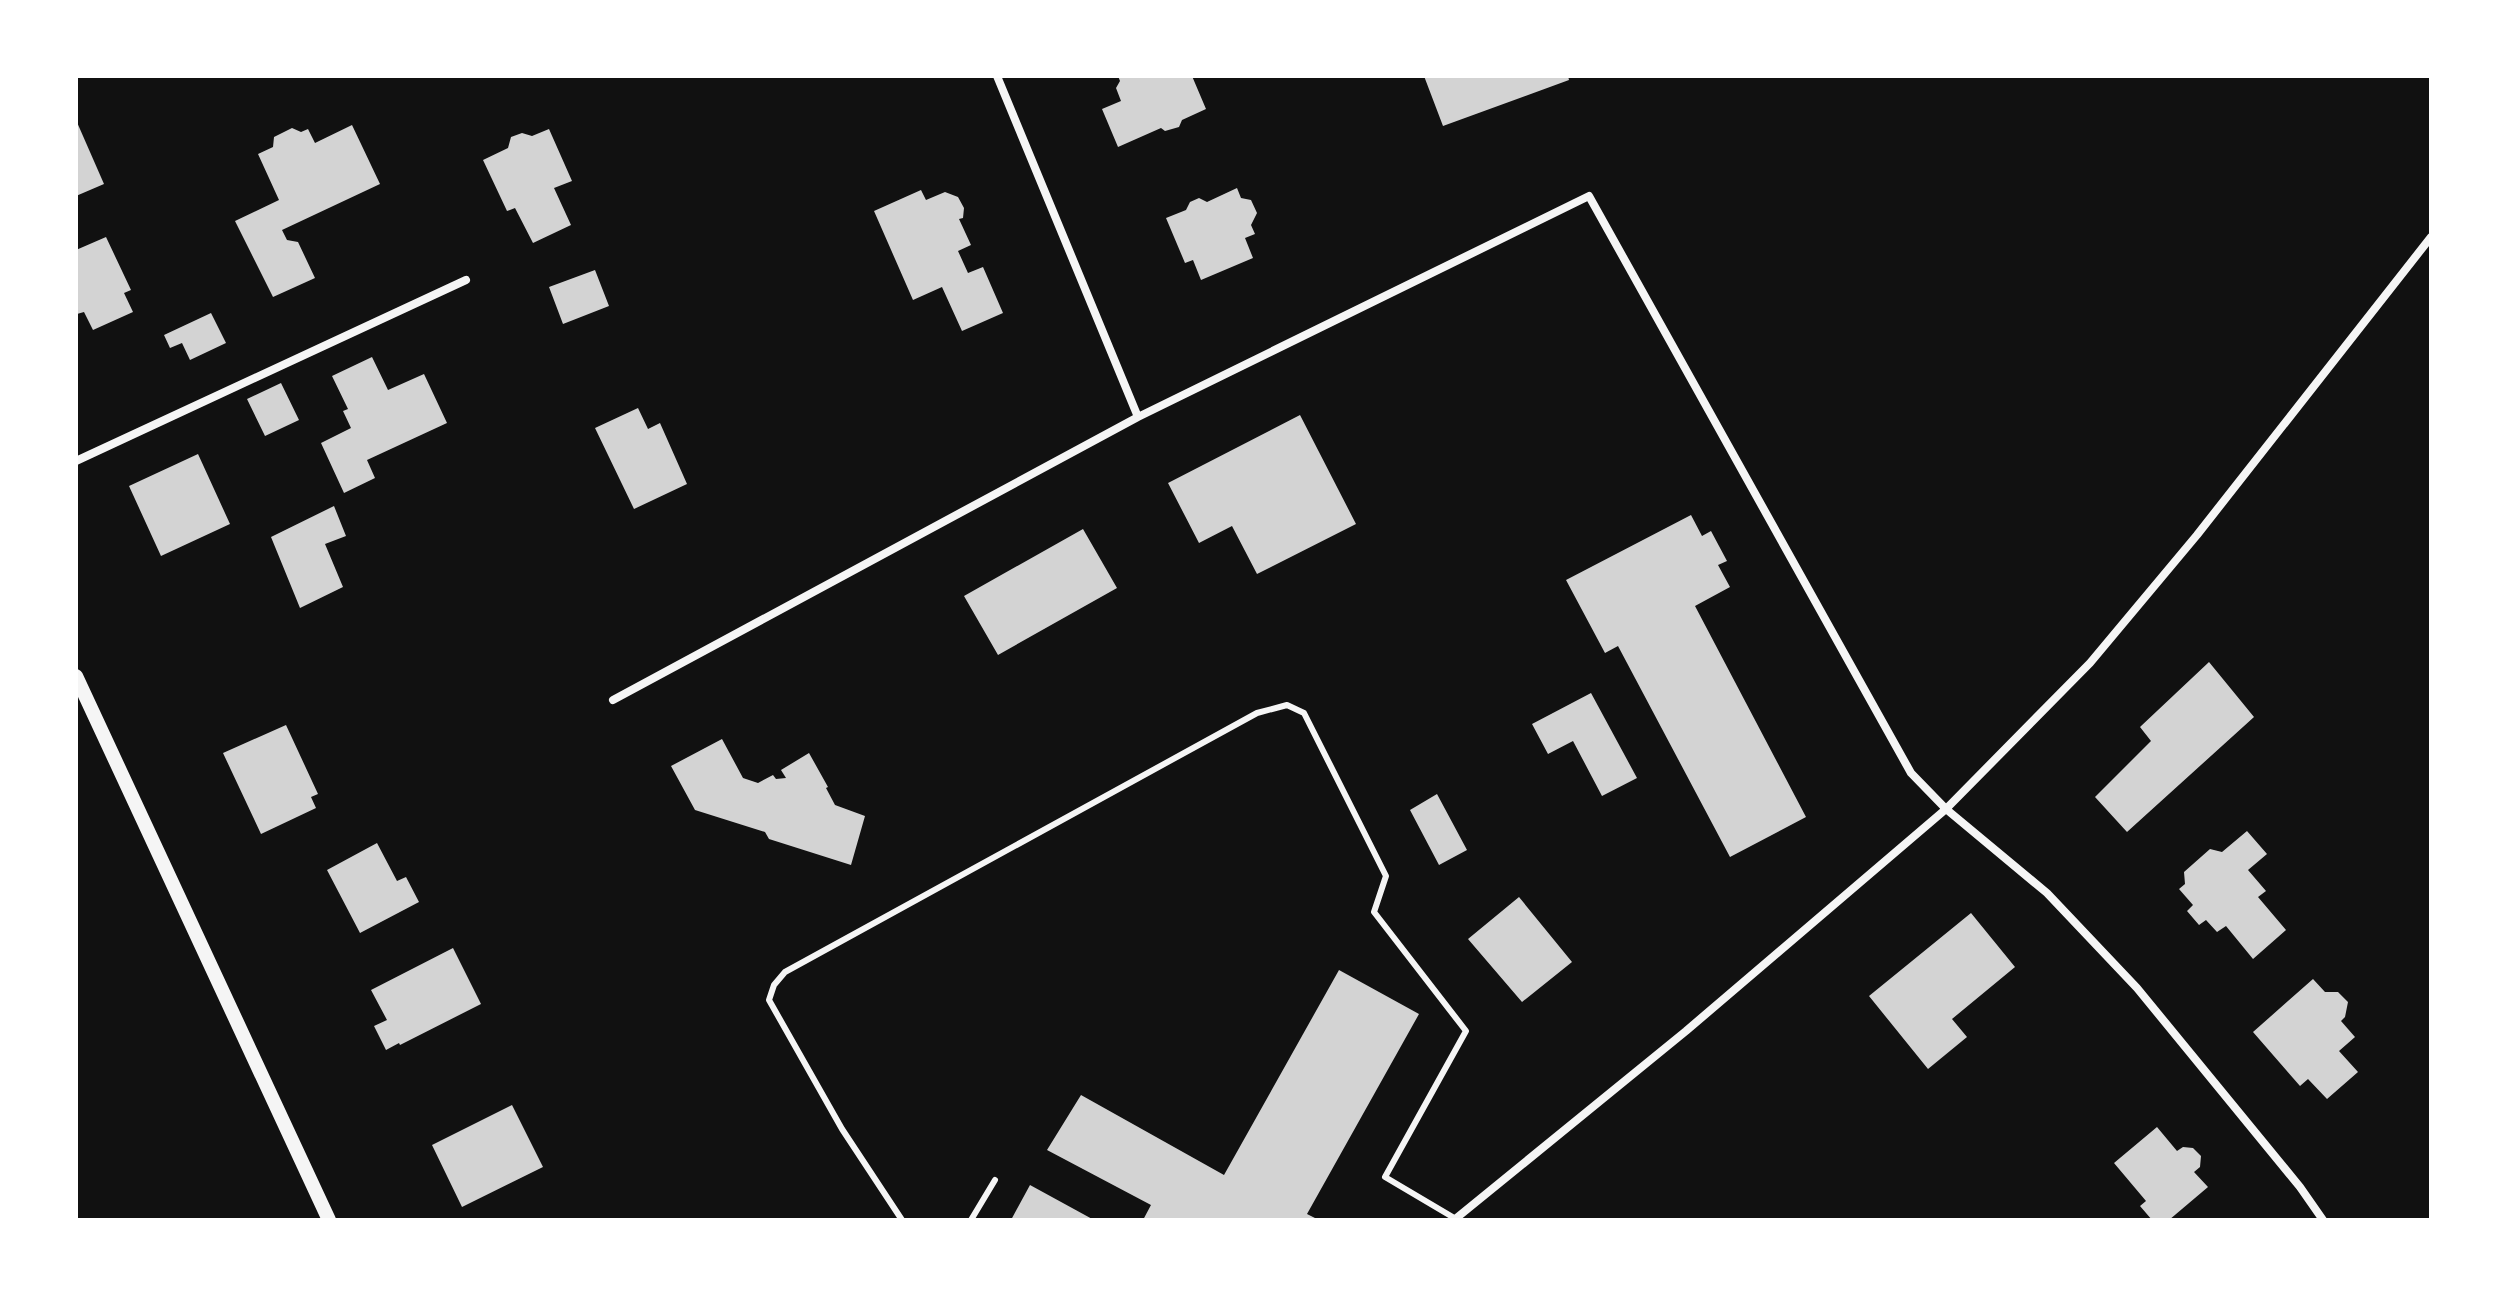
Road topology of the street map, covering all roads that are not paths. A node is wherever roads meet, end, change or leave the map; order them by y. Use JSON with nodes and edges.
{"nodes":[{"id":1,"x":997,"y":76,"type":"edge"},
{"id":2,"x":2431,"y":237,"type":"edge"},
{"id":3,"x":466,"y":280,"type":"dead end"},
{"id":4,"x":1138,"y":417,"type":"junction"},
{"id":5,"x":76,"y":461,"type":"edge"},
{"id":6,"x":76,"y":676,"type":"edge"},
{"id":7,"x":613,"y":700,"type":"dead end"},
{"id":8,"x":1946,"y":809,"type":"junction"},
{"id":9,"x":995,"y":1180,"type":"dead end"},
{"id":10,"x":1455,"y":1219,"type":"edge"},
{"id":11,"x":329,"y":1220,"type":"edge"},
{"id":12,"x":902,"y":1220,"type":"edge"},
{"id":13,"x":971,"y":1220,"type":"edge"},
{"id":14,"x":2323,"y":1220,"type":"edge"}],
"edges":[{"from":1,"to":4,"type":"street"},
{"from":2,"to":8,"type":"street"},
{"from":3,"to":5,"type":"street"},
{"from":4,"to":7,"type":"street"},
{"from":4,"to":8,"type":"street"},
{"from":6,"to":11,"type":"street"},
{"from":8,"to":10,"type":"street"},
{"from":8,"to":14,"type":"street"},
{"from":9,"to":13,"type":"lane"},
{"from":10,"to":12,"type":"lane"}]}
